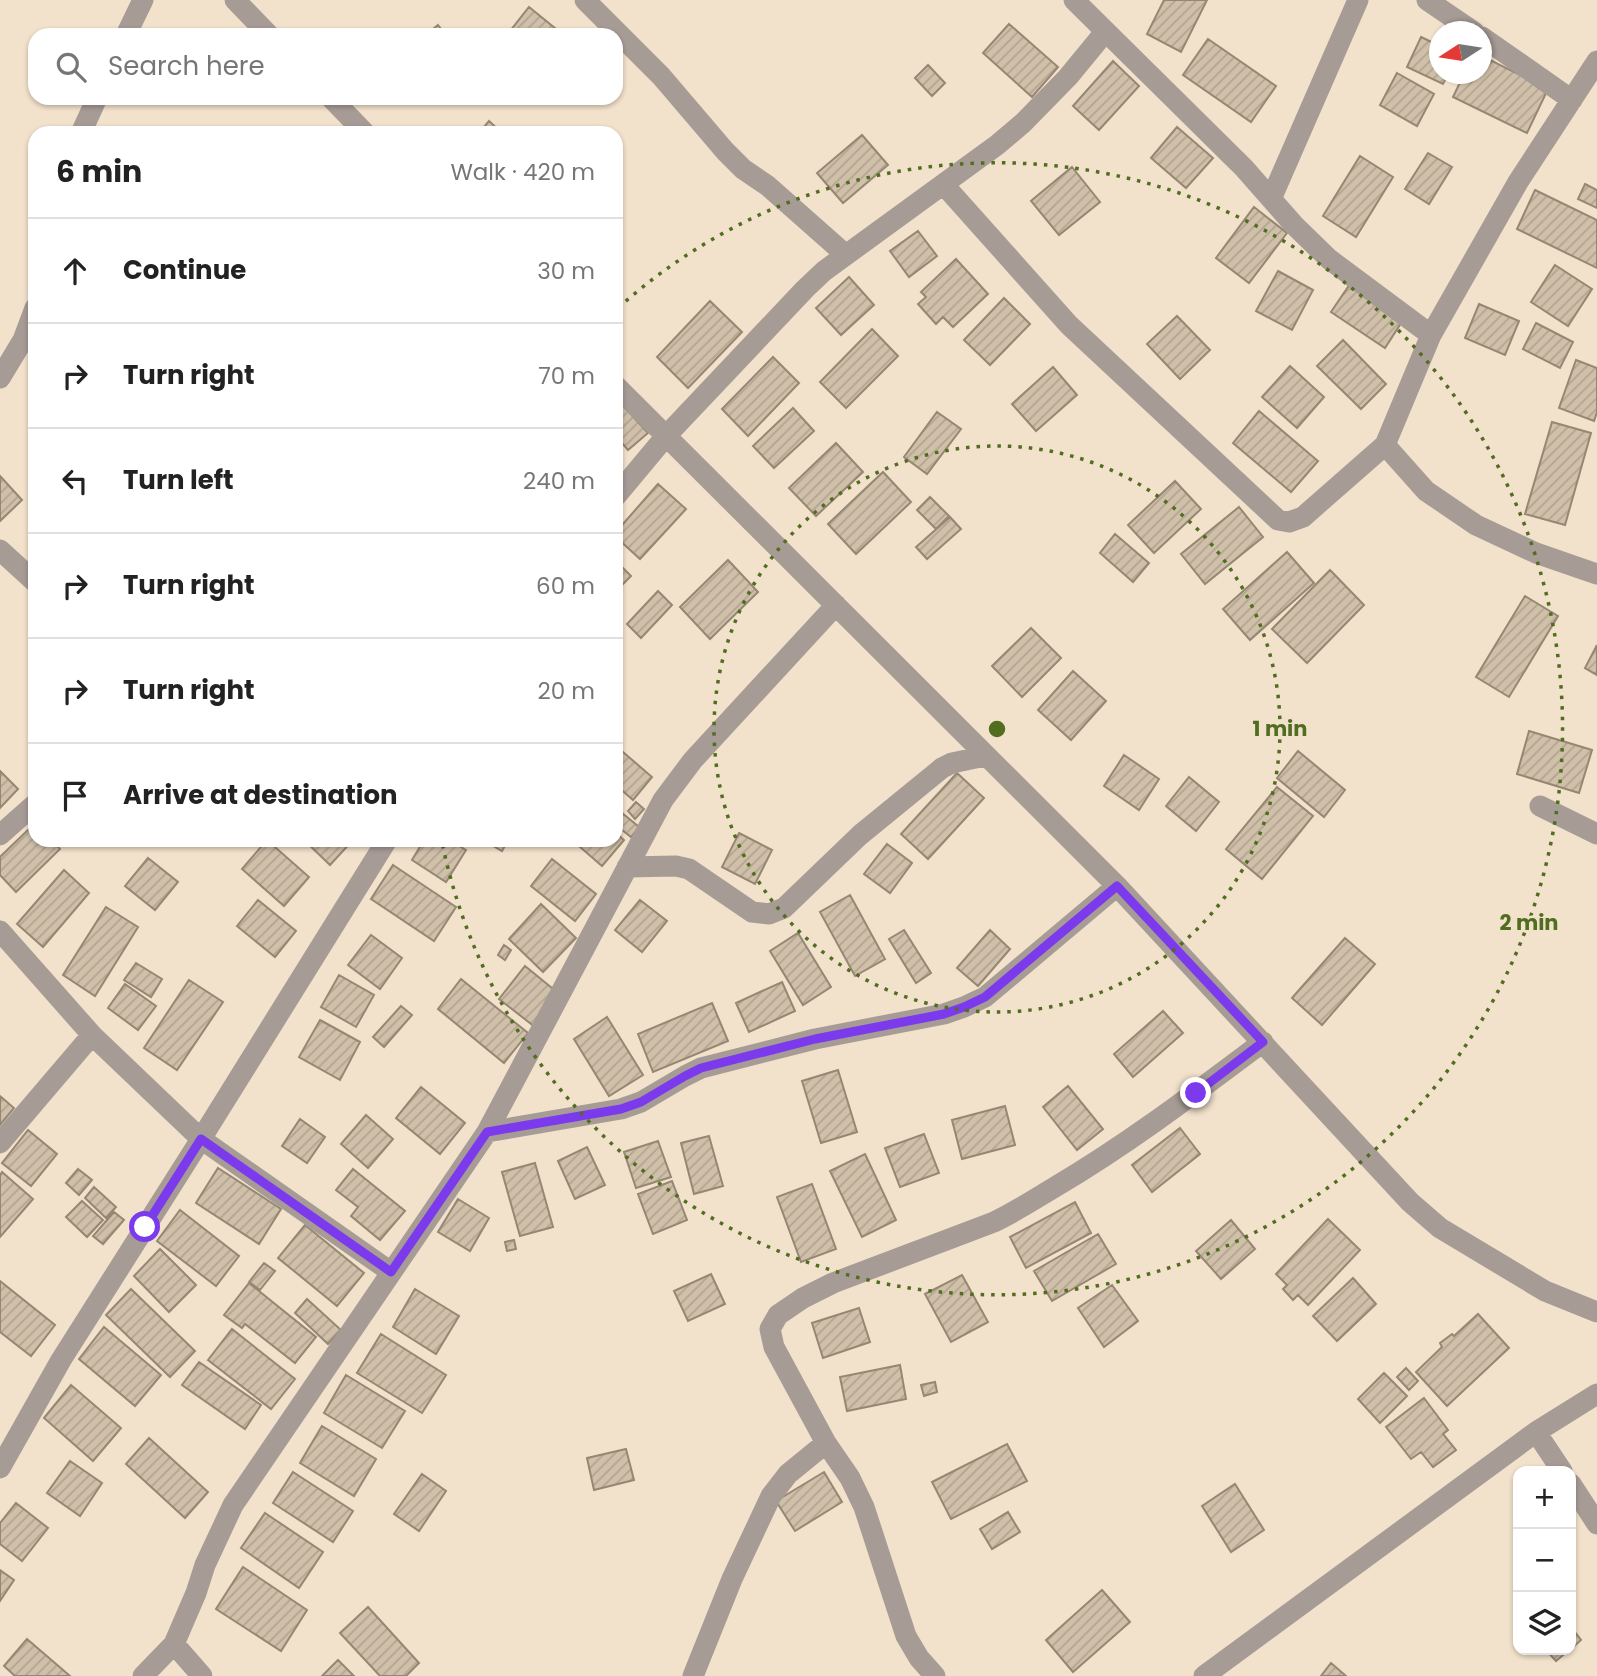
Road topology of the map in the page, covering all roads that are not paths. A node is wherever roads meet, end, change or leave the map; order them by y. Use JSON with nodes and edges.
{"nodes":[{"id":1,"x":142,"y":0,"type":"edge"},
{"id":2,"x":235,"y":0,"type":"edge"},
{"id":3,"x":585,"y":0,"type":"edge"},
{"id":4,"x":1074,"y":0,"type":"edge"},
{"id":5,"x":1358,"y":0,"type":"edge"},
{"id":6,"x":1427,"y":0,"type":"edge"},
{"id":7,"x":1458,"y":21,"type":"edge"},
{"id":8,"x":129,"y":28,"type":"edge"},
{"id":9,"x":262,"y":28,"type":"edge"},
{"id":10,"x":613,"y":28,"type":"edge"},
{"id":11,"x":1105,"y":32,"type":"junction"},
{"id":12,"x":623,"y":38,"type":"edge"},
{"id":13,"x":1492,"y":44,"type":"edge"},
{"id":14,"x":1597,"y":61,"type":"edge"},
{"id":15,"x":1572,"y":100,"type":"junction"},
{"id":16,"x":94,"y":105,"type":"edge"},
{"id":17,"x":338,"y":105,"type":"edge"},
{"id":18,"x":83,"y":126,"type":"edge"},
{"id":19,"x":358,"y":126,"type":"edge"},
{"id":20,"x":944,"y":185,"type":"junction"},
{"id":21,"x":1271,"y":199,"type":"junction"},
{"id":22,"x":846,"y":255,"type":"junction"},
{"id":23,"x":28,"y":327,"type":"edge"},
{"id":24,"x":1431,"y":335,"type":"junction"},
{"id":25,"x":0,"y":378,"type":"edge"},
{"id":26,"x":623,"y":393,"type":"edge"},
{"id":27,"x":666,"y":436,"type":"junction"},
{"id":28,"x":1385,"y":445,"type":"junction"},
{"id":29,"x":623,"y":488,"type":"edge"},
{"id":30,"x":0,"y":550,"type":"edge"},
{"id":31,"x":1597,"y":574,"type":"edge"},
{"id":32,"x":28,"y":576,"type":"edge"},
{"id":33,"x":836,"y":605,"type":"junction"},
{"id":34,"x":985,"y":756,"type":"junction"},
{"id":35,"x":1541,"y":806,"type":"dead end"},
{"id":36,"x":28,"y":810,"type":"edge"},
{"id":37,"x":1597,"y":834,"type":"edge"},
{"id":38,"x":0,"y":835,"type":"edge"},
{"id":39,"x":383,"y":847,"type":"edge"},
{"id":40,"x":627,"y":867,"type":"junction"},
{"id":41,"x":1117,"y":886,"type":"junction"},
{"id":42,"x":0,"y":931,"type":"edge"},
{"id":43,"x":92,"y":1035,"type":"junction"},
{"id":44,"x":1263,"y":1042,"type":"junction"},
{"id":45,"x":487,"y":1132,"type":"junction"},
{"id":46,"x":201,"y":1139,"type":"junction"},
{"id":47,"x":0,"y":1143,"type":"edge"},
{"id":48,"x":391,"y":1272,"type":"junction"},
{"id":49,"x":1597,"y":1312,"type":"edge"},
{"id":50,"x":1597,"y":1394,"type":"edge"},
{"id":51,"x":1536,"y":1432,"type":"junction"},
{"id":52,"x":826,"y":1443,"type":"junction"},
{"id":53,"x":1559,"y":1466,"type":"edge"},
{"id":54,"x":0,"y":1468,"type":"edge"},
{"id":55,"x":1576,"y":1492,"type":"edge"},
{"id":56,"x":1597,"y":1524,"type":"edge"},
{"id":57,"x":174,"y":1644,"type":"junction"},
{"id":58,"x":143,"y":1676,"type":"edge"},
{"id":59,"x":202,"y":1676,"type":"edge"},
{"id":60,"x":693,"y":1676,"type":"edge"},
{"id":61,"x":935,"y":1676,"type":"edge"},
{"id":62,"x":1204,"y":1676,"type":"edge"}],
"edges":[{"from":1,"to":8,"type":"street"},
{"from":2,"to":9,"type":"street"},
{"from":3,"to":10,"type":"street"},
{"from":4,"to":11,"type":"street"},
{"from":5,"to":21,"type":"street"},
{"from":6,"to":7,"type":"street"},
{"from":11,"to":20,"type":"street"},
{"from":11,"to":21,"type":"street"},
{"from":12,"to":22,"type":"street"},
{"from":13,"to":15,"type":"street"},
{"from":14,"to":15,"type":"street"},
{"from":15,"to":24,"type":"street"},
{"from":16,"to":18,"type":"street"},
{"from":17,"to":19,"type":"street"},
{"from":20,"to":22,"type":"street"},
{"from":20,"to":28,"type":"street"},
{"from":21,"to":24,"type":"street"},
{"from":22,"to":27,"type":"street"},
{"from":23,"to":25,"type":"street"},
{"from":24,"to":28,"type":"street"},
{"from":26,"to":27,"type":"street"},
{"from":27,"to":29,"type":"street"},
{"from":27,"to":33,"type":"street"},
{"from":28,"to":31,"type":"street"},
{"from":30,"to":32,"type":"street"},
{"from":33,"to":34,"type":"street"},
{"from":33,"to":40,"type":"street"},
{"from":34,"to":40,"type":"street"},
{"from":34,"to":41,"type":"street"},
{"from":35,"to":37,"type":"street"},
{"from":36,"to":38,"type":"street"},
{"from":39,"to":46,"type":"street"},
{"from":40,"to":45,"type":"street"},
{"from":41,"to":44,"type":"street"},
{"from":41,"to":45,"type":"street"},
{"from":42,"to":43,"type":"street"},
{"from":43,"to":46,"type":"street"},
{"from":43,"to":47,"type":"street"},
{"from":44,"to":49,"type":"street"},
{"from":44,"to":52,"type":"street"},
{"from":45,"to":48,"type":"street"},
{"from":46,"to":48,"type":"street"},
{"from":46,"to":54,"type":"street"},
{"from":48,"to":57,"type":"street"},
{"from":50,"to":51,"type":"street"},
{"from":51,"to":53,"type":"street"},
{"from":51,"to":62,"type":"street"},
{"from":52,"to":60,"type":"street"},
{"from":52,"to":61,"type":"street"},
{"from":55,"to":56,"type":"street"},
{"from":57,"to":58,"type":"street"},
{"from":57,"to":59,"type":"street"}]}
